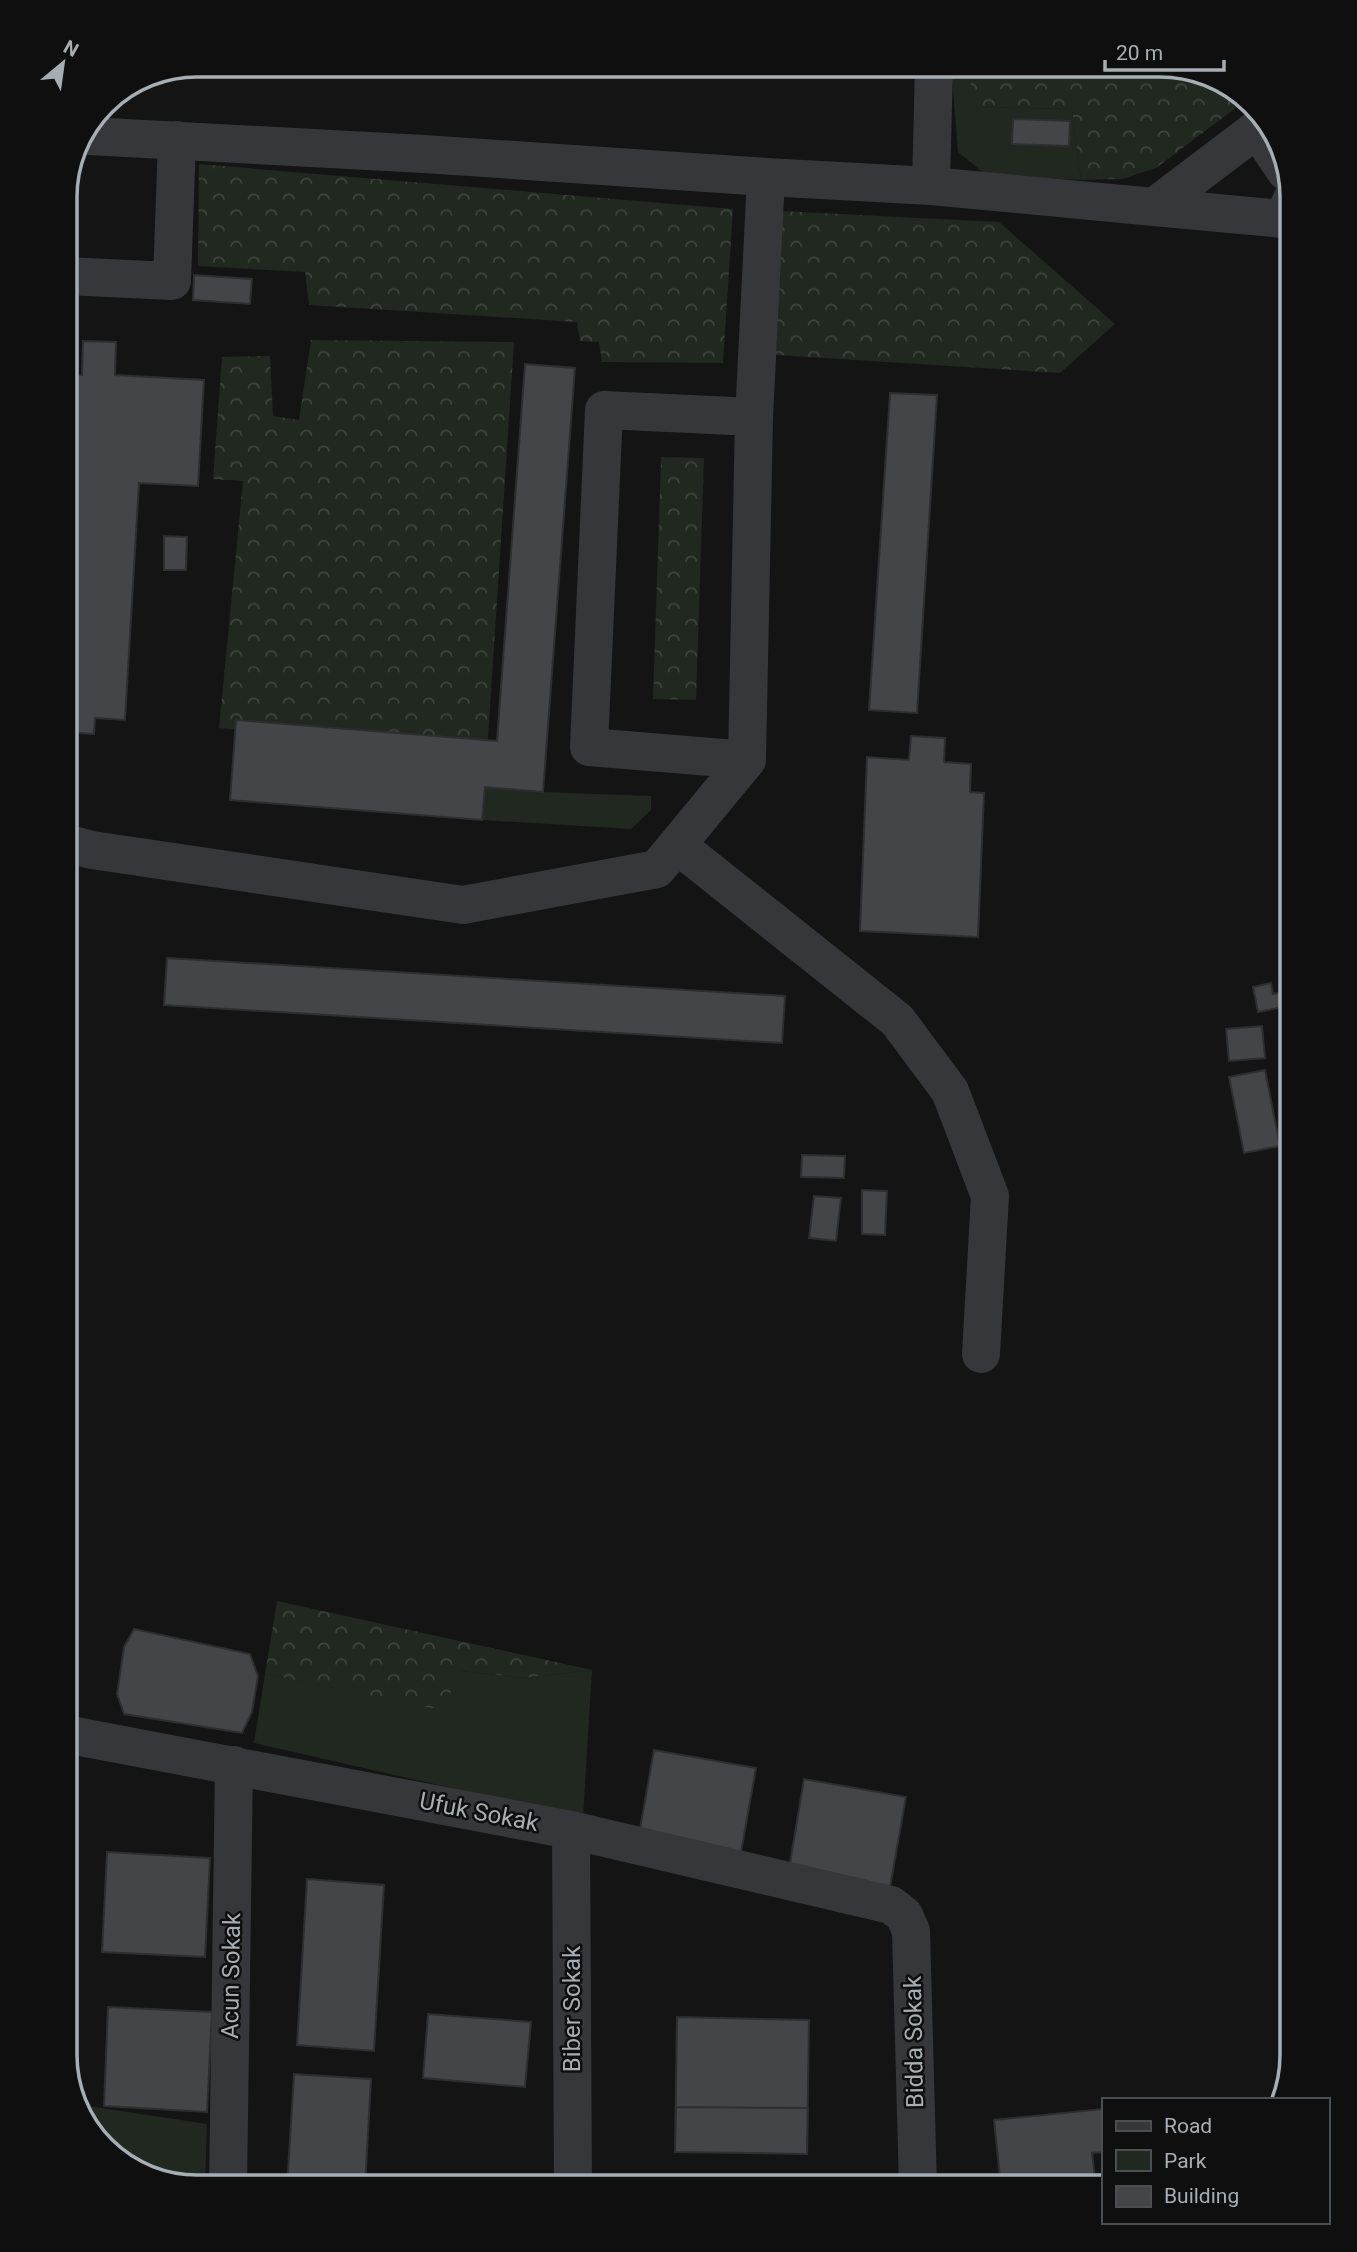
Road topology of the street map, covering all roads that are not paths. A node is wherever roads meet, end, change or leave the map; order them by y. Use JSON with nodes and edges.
{"nodes":[{"id":1,"x":934,"y":77,"type":"edge"},
{"id":2,"x":1258,"y":128,"type":"edge"},
{"id":3,"x":94,"y":136,"type":"edge"},
{"id":4,"x":177,"y":141,"type":"junction"},
{"id":5,"x":766,"y":177,"type":"junction"},
{"id":6,"x":931,"y":186,"type":"junction"},
{"id":7,"x":1154,"y":206,"type":"junction"},
{"id":8,"x":1280,"y":219,"type":"edge"},
{"id":9,"x":77,"y":277,"type":"edge"},
{"id":10,"x":754,"y":417,"type":"junction"},
{"id":11,"x":747,"y":760,"type":"junction"},
{"id":12,"x":677,"y":845,"type":"junction"},
{"id":13,"x":77,"y":846,"type":"edge"},
{"id":14,"x":981,"y":1354,"type":"dead end"},
{"id":15,"x":77,"y":1736,"type":"edge"},
{"id":16,"x":234,"y":1765,"type":"junction"},
{"id":17,"x":571,"y":1830,"type":"junction"},
{"id":18,"x":891,"y":1905,"type":"joint"},
{"id":19,"x":228,"y":2175,"type":"edge"},
{"id":20,"x":573,"y":2175,"type":"edge"},
{"id":21,"x":918,"y":2175,"type":"edge"}],
"edges":[{"from":1,"to":6,"type":"street"},
{"from":2,"to":7,"type":"street"},
{"from":3,"to":4,"type":"street"},
{"from":4,"to":5,"type":"street"},
{"from":4,"to":9,"type":"street"},
{"from":5,"to":6,"type":"street"},
{"from":5,"to":10,"type":"street"},
{"from":6,"to":7,"type":"street"},
{"from":7,"to":8,"type":"street"},
{"from":10,"to":11,"type":"street"},
{"from":10,"to":11,"type":"street"},
{"from":11,"to":12,"type":"street"},
{"from":12,"to":13,"type":"street"},
{"from":12,"to":14,"type":"street"},
{"from":15,"to":16,"type":"street","name":"Ufuk Sokak"},
{"from":16,"to":17,"type":"street","name":"Ufuk Sokak"},
{"from":16,"to":19,"type":"street","name":"Acun Sokak"},
{"from":17,"to":18,"type":"street","name":"Ufuk Sokak"},
{"from":17,"to":20,"type":"street","name":"Biber Sokak"},
{"from":18,"to":21,"type":"street","name":"Bidda Sokak"}]}
